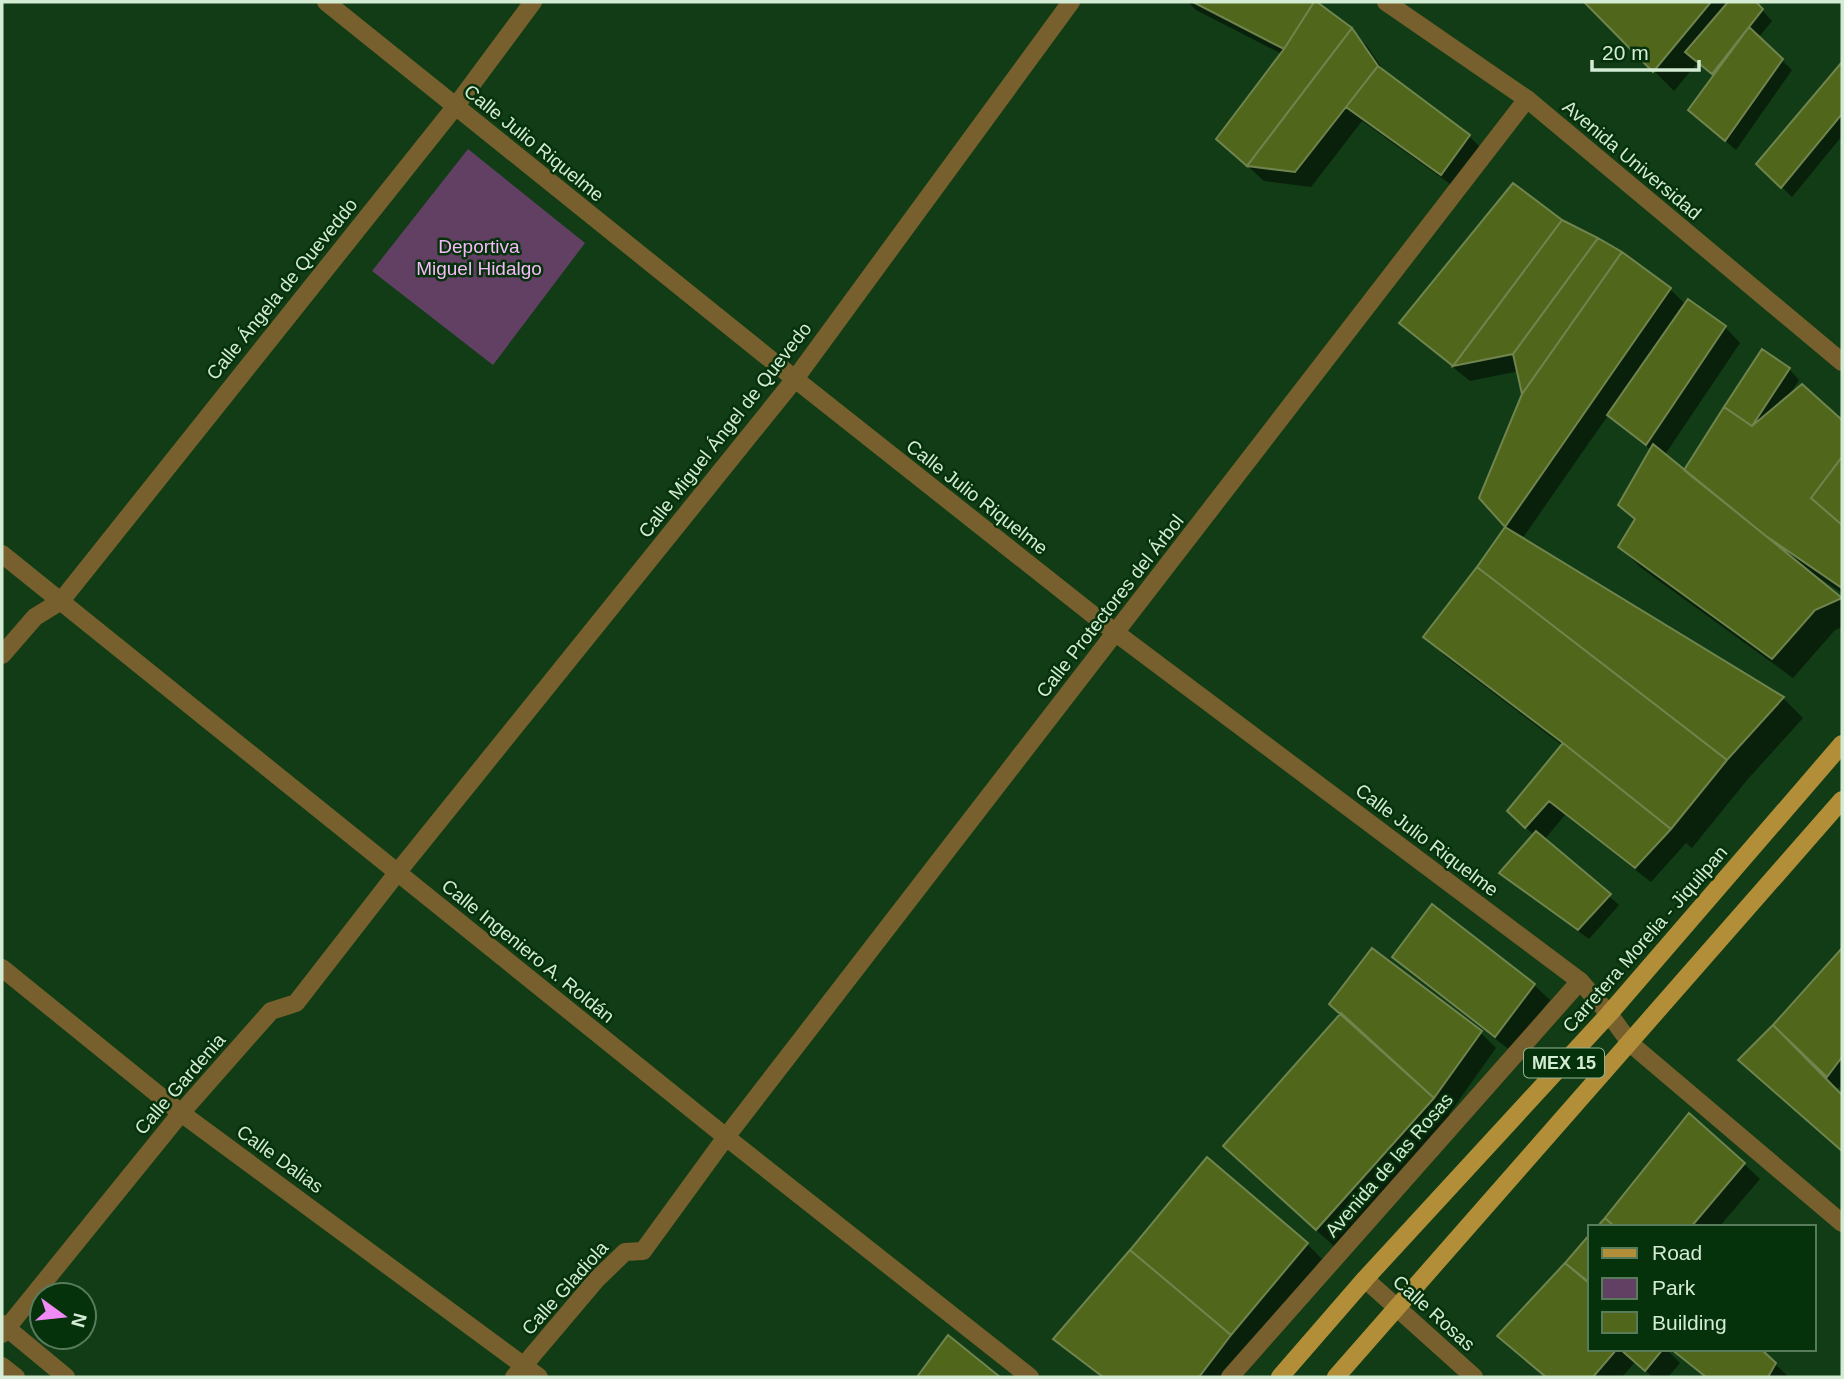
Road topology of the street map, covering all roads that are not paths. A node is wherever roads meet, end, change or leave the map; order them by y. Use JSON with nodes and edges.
{"nodes":[{"id":1,"x":326,"y":2,"type":"edge"},
{"id":2,"x":533,"y":2,"type":"edge"},
{"id":3,"x":1071,"y":2,"type":"edge"},
{"id":4,"x":1386,"y":2,"type":"edge"},
{"id":5,"x":1527,"y":99,"type":"junction"},
{"id":6,"x":455,"y":107,"type":"junction"},
{"id":7,"x":1842,"y":362,"type":"edge"},
{"id":8,"x":795,"y":379,"type":"junction"},
{"id":9,"x":2,"y":554,"type":"edge"},
{"id":10,"x":61,"y":601,"type":"junction"},
{"id":11,"x":1116,"y":634,"type":"junction"},
{"id":12,"x":2,"y":655,"type":"edge"},
{"id":13,"x":1842,"y":744,"type":"edge"},
{"id":14,"x":1842,"y":800,"type":"edge"},
{"id":15,"x":397,"y":873,"type":"junction"},
{"id":16,"x":2,"y":968,"type":"edge"},
{"id":17,"x":1580,"y":981,"type":"junction"},
{"id":18,"x":1609,"y":1014,"type":"junction"},
{"id":19,"x":1630,"y":1044,"type":"junction"},
{"id":20,"x":181,"y":1113,"type":"junction"},
{"id":21,"x":726,"y":1137,"type":"junction"},
{"id":22,"x":1842,"y":1223,"type":"edge"},
{"id":23,"x":1365,"y":1279,"type":"junction"},
{"id":24,"x":1396,"y":1308,"type":"junction"},
{"id":25,"x":3,"y":1329,"type":"edge"},
{"id":26,"x":2,"y":1366,"type":"edge"},
{"id":27,"x":519,"y":1371,"type":"edge"},
{"id":28,"x":16,"y":1377,"type":"edge"},
{"id":29,"x":66,"y":1377,"type":"edge"},
{"id":30,"x":539,"y":1377,"type":"edge"},
{"id":31,"x":1030,"y":1377,"type":"edge"},
{"id":32,"x":1230,"y":1377,"type":"edge"},
{"id":33,"x":1280,"y":1377,"type":"edge"},
{"id":34,"x":1336,"y":1377,"type":"edge"},
{"id":35,"x":1474,"y":1377,"type":"edge"}],
"edges":[{"from":1,"to":6,"type":"street","name":"Calle Julio Riquelme"},
{"from":2,"to":6,"type":"street","name":"Calle Ángela de Queveddo"},
{"from":3,"to":8,"type":"street","name":"Calle Miguel Ángel de Quevedo"},
{"from":4,"to":5,"type":"street","name":"Avenida Universidad"},
{"from":5,"to":7,"type":"street","name":"Avenida Universidad"},
{"from":5,"to":11,"type":"street","name":"Calle Protectores del Árbol"},
{"from":6,"to":8,"type":"street","name":"Calle Julio Riquelme"},
{"from":6,"to":10,"type":"street","name":"Calle Ángela de Queveddo"},
{"from":8,"to":11,"type":"street","name":"Calle Julio Riquelme"},
{"from":8,"to":15,"type":"street","name":"Calle Miguel Ángel de Quevedo"},
{"from":9,"to":10,"type":"street","name":"Calle Ingeniero A. Roldán"},
{"from":10,"to":12,"type":"street","name":"Calle Ángela de Queveddo"},
{"from":10,"to":15,"type":"street","name":"Calle Ingeniero A. Roldán"},
{"from":11,"to":17,"type":"street","name":"Calle Julio Riquelme"},
{"from":11,"to":21,"type":"street","name":"Calle Protectores del Árbol"},
{"from":13,"to":18,"type":"main road","name":"Carretera Morelia - Jiquilpan","number":"MEX 15"},
{"from":14,"to":19,"type":"main road","number":"MEX 15"},
{"from":15,"to":20,"type":"street","name":"Calle Gardenia"},
{"from":15,"to":21,"type":"street","name":"Calle Ingeniero A. Roldán"},
{"from":16,"to":20,"type":"street","name":"Calle Dalias"},
{"from":17,"to":18,"type":"street","name":"Calle Julio Riquelme"},
{"from":17,"to":32,"type":"street","name":"Avenida de las Rosas"},
{"from":18,"to":19,"type":"street","name":"Calle Julio Riquelme"},
{"from":18,"to":23,"type":"main road","name":"Carretera Morelia - Jiquilpan","number":"MEX 15"},
{"from":19,"to":22,"type":"street","name":"Calle Julio Riquelme"},
{"from":19,"to":24,"type":"main road","number":"MEX 15"},
{"from":20,"to":25,"type":"street","name":"Calle Gardenia"},
{"from":20,"to":27,"type":"street","name":"Calle Dalias"},
{"from":21,"to":27,"type":"street","name":"Calle Gladiola"},
{"from":21,"to":31,"type":"street","name":"Calle Ingeniero A. Roldán"},
{"from":23,"to":24,"type":"street","name":"Calle Rosas"},
{"from":23,"to":33,"type":"main road","name":"Carretera Morelia - Jiquilpan","number":"MEX 15"},
{"from":24,"to":34,"type":"main road","number":"MEX 15"},
{"from":24,"to":35,"type":"street","name":"Calle Rosas"},
{"from":25,"to":29,"type":"street"},
{"from":26,"to":28,"type":"street"},
{"from":27,"to":30,"type":"street","name":"Calle Dalias"}]}
